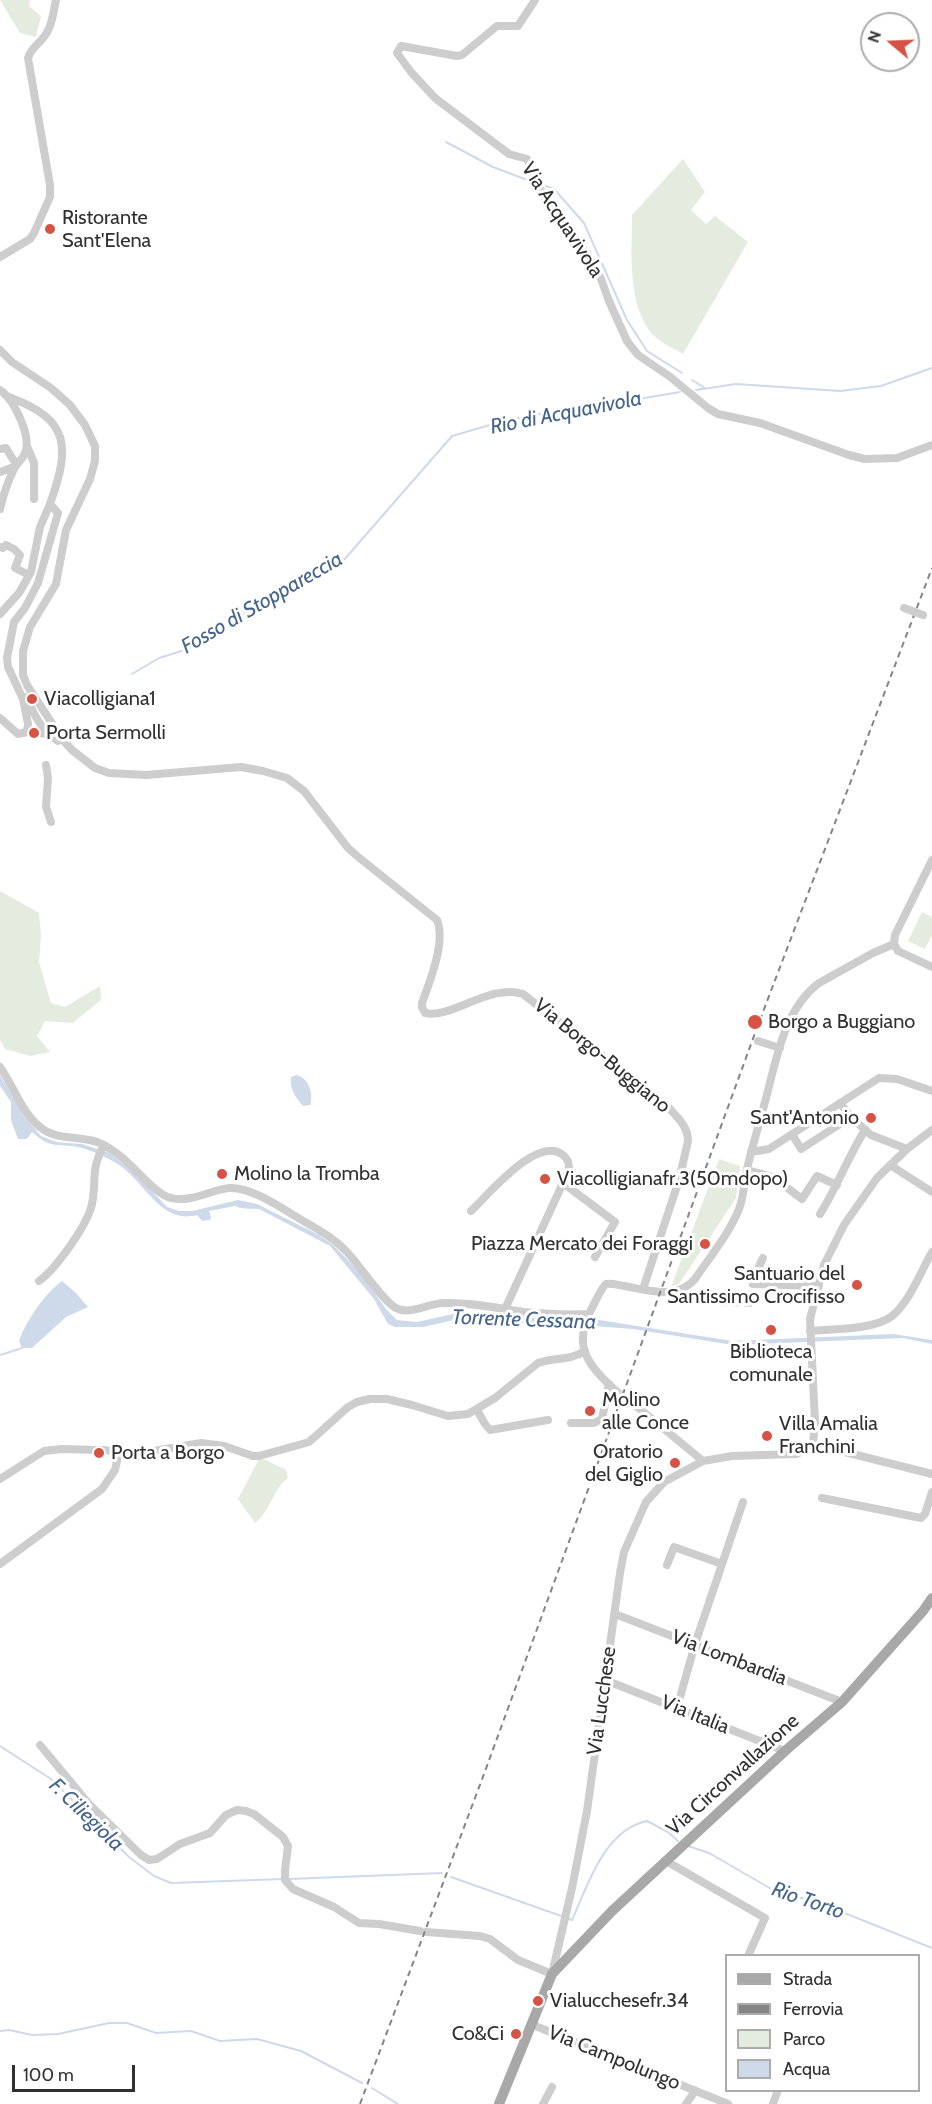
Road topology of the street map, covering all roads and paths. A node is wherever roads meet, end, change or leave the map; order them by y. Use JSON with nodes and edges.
{"nodes":[{"id":1,"x":56,"y":0,"type":"edge"},
{"id":2,"x":535,"y":0,"type":"edge"},
{"id":3,"x":0,"y":257,"type":"edge"},
{"id":4,"x":0,"y":350,"type":"edge"},
{"id":5,"x":0,"y":390,"type":"edge"},
{"id":6,"x":9,"y":397,"type":"junction"},
{"id":7,"x":26,"y":443,"type":"junction"},
{"id":8,"x":932,"y":445,"type":"edge"},
{"id":9,"x":0,"y":449,"type":"edge"},
{"id":10,"x":16,"y":465,"type":"junction"},
{"id":11,"x":0,"y":472,"type":"edge"},
{"id":12,"x":34,"y":500,"type":"dead end"},
{"id":13,"x":50,"y":504,"type":"junction"},
{"id":14,"x":0,"y":509,"type":"edge"},
{"id":15,"x":0,"y":547,"type":"edge"},
{"id":16,"x":29,"y":575,"type":"junction"},
{"id":17,"x":904,"y":608,"type":"dead end"},
{"id":18,"x":0,"y":614,"type":"edge"},
{"id":19,"x":928,"y":616,"type":"edge"},
{"id":20,"x":25,"y":691,"type":"junction"},
{"id":21,"x":30,"y":714,"type":"junction"},
{"id":22,"x":0,"y":718,"type":"edge"},
{"id":23,"x":27,"y":732,"type":"junction"},
{"id":24,"x":48,"y":734,"type":"junction"},
{"id":25,"x":62,"y":739,"type":"junction"},
{"id":26,"x":46,"y":765,"type":"dead end"},
{"id":27,"x":51,"y":822,"type":"dead end"},
{"id":28,"x":932,"y":860,"type":"edge"},
{"id":29,"x":894,"y":944,"type":"junction"},
{"id":30,"x":932,"y":967,"type":"edge"},
{"id":31,"x":758,"y":1041,"type":"dead end"},
{"id":32,"x":780,"y":1048,"type":"junction"},
{"id":33,"x":0,"y":1067,"type":"edge"},
{"id":34,"x":932,"y":1091,"type":"edge"},
{"id":35,"x":840,"y":1103,"type":"junction"},
{"id":36,"x":851,"y":1117,"type":"junction"},
{"id":37,"x":865,"y":1130,"type":"junction"},
{"id":38,"x":932,"y":1130,"type":"edge"},
{"id":39,"x":792,"y":1134,"type":"junction"},
{"id":40,"x":104,"y":1146,"type":"junction"},
{"id":41,"x":907,"y":1149,"type":"junction"},
{"id":42,"x":750,"y":1156,"type":"junction"},
{"id":43,"x":890,"y":1164,"type":"junction"},
{"id":44,"x":747,"y":1170,"type":"junction"},
{"id":45,"x":563,"y":1183,"type":"junction"},
{"id":46,"x":837,"y":1185,"type":"junction"},
{"id":47,"x":932,"y":1192,"type":"edge"},
{"id":48,"x":471,"y":1211,"type":"dead end"},
{"id":49,"x":820,"y":1214,"type":"dead end"},
{"id":50,"x":932,"y":1252,"type":"edge"},
{"id":51,"x":595,"y":1257,"type":"dead end"},
{"id":52,"x":763,"y":1258,"type":"dead end"},
{"id":53,"x":922,"y":1269,"type":"junction"},
{"id":54,"x":932,"y":1271,"type":"edge"},
{"id":55,"x":39,"y":1281,"type":"dead end"},
{"id":56,"x":817,"y":1286,"type":"junction"},
{"id":57,"x":643,"y":1288,"type":"junction"},
{"id":58,"x":505,"y":1309,"type":"junction"},
{"id":59,"x":587,"y":1314,"type":"junction"},
{"id":60,"x":810,"y":1330,"type":"junction"},
{"id":61,"x":585,"y":1352,"type":"junction"},
{"id":62,"x":629,"y":1400,"type":"tunnel mouth"},
{"id":63,"x":477,"y":1410,"type":"junction"},
{"id":64,"x":548,"y":1419,"type":"dead end"},
{"id":65,"x":571,"y":1422,"type":"dead end"},
{"id":66,"x":813,"y":1444,"type":"junction"},
{"id":67,"x":119,"y":1452,"type":"junction"},
{"id":68,"x":703,"y":1461,"type":"junction"},
{"id":69,"x":932,"y":1474,"type":"edge"},
{"id":70,"x":0,"y":1479,"type":"edge"},
{"id":71,"x":932,"y":1492,"type":"edge"},
{"id":72,"x":822,"y":1498,"type":"dead end"},
{"id":73,"x":743,"y":1502,"type":"dead end"},
{"id":74,"x":0,"y":1564,"type":"edge"},
{"id":75,"x":722,"y":1564,"type":"junction"},
{"id":76,"x":667,"y":1565,"type":"dead end"},
{"id":77,"x":932,"y":1598,"type":"edge"},
{"id":78,"x":615,"y":1614,"type":"junction"},
{"id":79,"x":695,"y":1644,"type":"junction"},
{"id":80,"x":605,"y":1680,"type":"junction"},
{"id":81,"x":842,"y":1702,"type":"junction"},
{"id":82,"x":677,"y":1708,"type":"junction"},
{"id":83,"x":40,"y":1745,"type":"dead end"},
{"id":84,"x":785,"y":1751,"type":"junction"},
{"id":85,"x":666,"y":1861,"type":"junction"},
{"id":86,"x":749,"y":1954,"type":"edge"},
{"id":87,"x":552,"y":1974,"type":"junction"},
{"id":88,"x":532,"y":2025,"type":"junction"},
{"id":89,"x":552,"y":2087,"type":"dead end"},
{"id":90,"x":695,"y":2091,"type":"junction"},
{"id":91,"x":499,"y":2102,"type":"edge"},
{"id":92,"x":543,"y":2104,"type":"edge"},
{"id":93,"x":686,"y":2104,"type":"edge"},
{"id":94,"x":728,"y":2104,"type":"edge"}],
"edges":[{"from":1,"to":3,"type":"street"},
{"from":2,"to":8,"type":"street","name":"Via Acquavivola"},
{"from":4,"to":20,"type":"street"},
{"from":5,"to":6,"type":"street"},
{"from":6,"to":7,"type":"street"},
{"from":6,"to":13,"type":"street"},
{"from":7,"to":10,"type":"street"},
{"from":7,"to":12,"type":"street"},
{"from":9,"to":10,"type":"street"},
{"from":10,"to":11,"type":"street"},
{"from":10,"to":14,"type":"street"},
{"from":13,"to":16,"type":"street"},
{"from":13,"to":20,"type":"street"},
{"from":15,"to":16,"type":"street"},
{"from":16,"to":18,"type":"street"},
{"from":17,"to":19,"type":"street","bridge":true},
{"from":20,"to":21,"type":"street"},
{"from":20,"to":25,"type":"street"},
{"from":21,"to":23,"type":"street"},
{"from":21,"to":24,"type":"street"},
{"from":22,"to":23,"type":"street"},
{"from":23,"to":24,"type":"street"},
{"from":24,"to":25,"type":"street"},
{"from":25,"to":57,"type":"street","name":"Via Borgo-Buggiano"},
{"from":26,"to":27,"type":"street"},
{"from":28,"to":29,"type":"street"},
{"from":29,"to":30,"type":"street"},
{"from":29,"to":32,"type":"street"},
{"from":31,"to":32,"type":"street"},
{"from":32,"to":42,"type":"street"},
{"from":33,"to":40,"type":"street"},
{"from":34,"to":35,"type":"street"},
{"from":35,"to":36,"type":"street"},
{"from":35,"to":39,"type":"street"},
{"from":36,"to":37,"type":"street"},
{"from":36,"to":39,"type":"street"},
{"from":37,"to":41,"type":"street"},
{"from":37,"to":46,"type":"street"},
{"from":38,"to":41,"type":"street"},
{"from":39,"to":42,"type":"street"},
{"from":40,"to":55,"type":"street"},
{"from":40,"to":58,"type":"street"},
{"from":41,"to":43,"type":"street"},
{"from":42,"to":44,"type":"street"},
{"from":43,"to":47,"type":"street"},
{"from":43,"to":56,"type":"street"},
{"from":44,"to":46,"type":"street"},
{"from":44,"to":57,"type":"street"},
{"from":45,"to":48,"type":"street"},
{"from":45,"to":51,"type":"street"},
{"from":45,"to":58,"type":"street"},
{"from":46,"to":49,"type":"street"},
{"from":50,"to":53,"type":"street"},
{"from":52,"to":56,"type":"street"},
{"from":53,"to":54,"type":"street"},
{"from":53,"to":60,"type":"street"},
{"from":56,"to":60,"type":"street"},
{"from":57,"to":59,"type":"street"},
{"from":58,"to":59,"type":"street"},
{"from":59,"to":61,"type":"street"},
{"from":60,"to":66,"type":"street"},
{"from":61,"to":63,"type":"street"},
{"from":61,"to":65,"type":"street"},
{"from":62,"to":68,"type":"street"},
{"from":63,"to":64,"type":"street"},
{"from":63,"to":67,"type":"street"},
{"from":66,"to":68,"type":"street","name":"Via Lucchese"},
{"from":66,"to":69,"type":"street"},
{"from":67,"to":70,"type":"street"},
{"from":67,"to":74,"type":"street"},
{"from":68,"to":78,"type":"street","name":"Via Lucchese"},
{"from":71,"to":72,"type":"street"},
{"from":73,"to":75,"type":"street"},
{"from":75,"to":76,"type":"street"},
{"from":75,"to":79,"type":"street"},
{"from":77,"to":81,"type":"main road","name":"Via Circonvallazione"},
{"from":78,"to":79,"type":"street","name":"Via Lombardia"},
{"from":78,"to":80,"type":"street","name":"Via Lucchese"},
{"from":79,"to":81,"type":"street","name":"Via Lombardia"},
{"from":79,"to":82,"type":"street"},
{"from":80,"to":82,"type":"street","name":"Via Italia"},
{"from":80,"to":87,"type":"street","name":"Via Lucchese"},
{"from":81,"to":84,"type":"main road","name":"Via Circonvallazione"},
{"from":82,"to":84,"type":"street","name":"Via Italia"},
{"from":83,"to":87,"type":"street"},
{"from":84,"to":85,"type":"main road","name":"Via Circonvallazione"},
{"from":85,"to":86,"type":"street"},
{"from":85,"to":87,"type":"main road","name":"Via Circonvallazione"},
{"from":87,"to":88,"type":"main road"},
{"from":88,"to":90,"type":"street","name":"Via Campolungo"},
{"from":88,"to":91,"type":"main road"},
{"from":89,"to":92,"type":"street"},
{"from":90,"to":93,"type":"street"},
{"from":90,"to":94,"type":"street","name":"Via Campolungo"}]}
